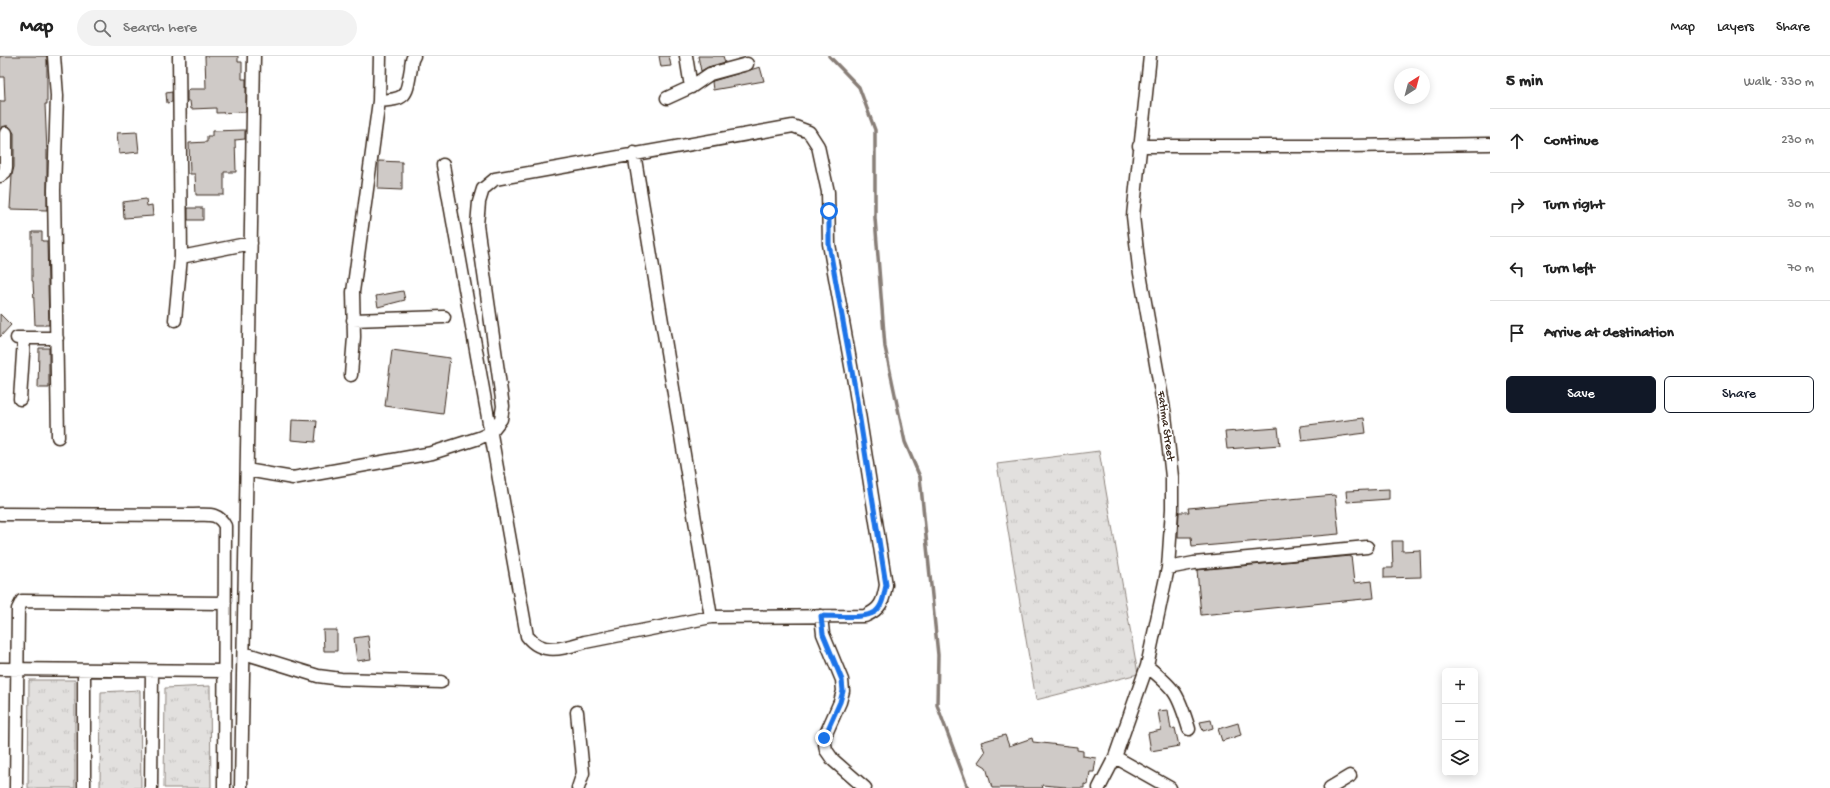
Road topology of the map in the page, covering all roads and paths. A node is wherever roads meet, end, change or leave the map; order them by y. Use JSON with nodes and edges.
{"nodes":[{"id":1,"x":54,"y":56,"type":"edge"},
{"id":2,"x":179,"y":56,"type":"edge"},
{"id":3,"x":254,"y":56,"type":"edge"},
{"id":4,"x":380,"y":56,"type":"edge"},
{"id":5,"x":414,"y":56,"type":"edge"},
{"id":6,"x":686,"y":56,"type":"edge"},
{"id":7,"x":1150,"y":56,"type":"edge"},
{"id":8,"x":747,"y":64,"type":"dead end"},
{"id":9,"x":691,"y":87,"type":"junction"},
{"id":10,"x":667,"y":98,"type":"dead end"},
{"id":11,"x":379,"y":101,"type":"junction"},
{"id":12,"x":6,"y":133,"type":"dead end"},
{"id":13,"x":1490,"y":144,"type":"edge"},
{"id":14,"x":1139,"y":146,"type":"junction"},
{"id":15,"x":634,"y":153,"type":"junction"},
{"id":16,"x":443,"y":165,"type":"dead end"},
{"id":17,"x":0,"y":176,"type":"edge"},
{"id":18,"x":251,"y":243,"type":"junction"},
{"id":19,"x":181,"y":257,"type":"junction"},
{"id":20,"x":444,"y":317,"type":"dead end"},
{"id":21,"x":175,"y":320,"type":"dead end"},
{"id":22,"x":353,"y":320,"type":"junction"},
{"id":23,"x":57,"y":338,"type":"junction"},
{"id":24,"x":351,"y":375,"type":"dead end"},
{"id":25,"x":20,"y":399,"type":"dead end"},
{"id":26,"x":490,"y":433,"type":"junction"},
{"id":27,"x":58,"y":438,"type":"dead end"},
{"id":28,"x":247,"y":470,"type":"junction"},
{"id":29,"x":0,"y":514,"type":"edge"},
{"id":30,"x":1367,"y":547,"type":"dead end"},
{"id":31,"x":1168,"y":568,"type":"junction"},
{"id":32,"x":225,"y":603,"type":"junction"},
{"id":33,"x":821,"y":616,"type":"junction"},
{"id":34,"x":712,"y":617,"type":"junction"},
{"id":35,"x":244,"y":653,"type":"junction"},
{"id":36,"x":1147,"y":666,"type":"junction"},
{"id":37,"x":17,"y":668,"type":"junction"},
{"id":38,"x":0,"y":669,"type":"edge"},
{"id":39,"x":84,"y":670,"type":"junction"},
{"id":40,"x":152,"y":671,"type":"junction"},
{"id":41,"x":225,"y":672,"type":"junction"},
{"id":42,"x":441,"y":682,"type":"dead end"},
{"id":43,"x":577,"y":712,"type":"dead end"},
{"id":44,"x":1189,"y":729,"type":"dead end"},
{"id":45,"x":1115,"y":757,"type":"junction"},
{"id":46,"x":1350,"y":776,"type":"dead end"},
{"id":47,"x":16,"y":788,"type":"edge"},
{"id":48,"x":84,"y":788,"type":"edge"},
{"id":49,"x":151,"y":788,"type":"edge"},
{"id":50,"x":224,"y":788,"type":"edge"},
{"id":51,"x":241,"y":788,"type":"edge"},
{"id":52,"x":578,"y":788,"type":"edge"},
{"id":53,"x":865,"y":788,"type":"edge"},
{"id":54,"x":1099,"y":788,"type":"edge"},
{"id":55,"x":1170,"y":788,"type":"edge"},
{"id":56,"x":1330,"y":788,"type":"edge"}],
"edges":[{"from":1,"to":23,"type":"street"},
{"from":2,"to":19,"type":"street"},
{"from":3,"to":18,"type":"street"},
{"from":4,"to":11,"type":"street"},
{"from":5,"to":11,"type":"street"},
{"from":6,"to":9,"type":"street"},
{"from":7,"to":14,"type":"street","name":"Fatima Street"},
{"from":8,"to":9,"type":"street"},
{"from":9,"to":10,"type":"street"},
{"from":11,"to":22,"type":"street"},
{"from":12,"to":17,"type":"street"},
{"from":13,"to":14,"type":"street"},
{"from":14,"to":31,"type":"street","name":"Fatima Street"},
{"from":15,"to":26,"type":"street"},
{"from":15,"to":33,"type":"street"},
{"from":15,"to":34,"type":"street"},
{"from":16,"to":26,"type":"street"},
{"from":18,"to":19,"type":"street"},
{"from":18,"to":28,"type":"street"},
{"from":19,"to":21,"type":"street"},
{"from":20,"to":22,"type":"street"},
{"from":22,"to":24,"type":"street"},
{"from":23,"to":25,"type":"street"},
{"from":23,"to":27,"type":"street"},
{"from":26,"to":28,"type":"street"},
{"from":26,"to":34,"type":"street"},
{"from":28,"to":35,"type":"street"},
{"from":29,"to":32,"type":"street"},
{"from":30,"to":31,"type":"street"},
{"from":31,"to":36,"type":"street","name":"Fatima Street"},
{"from":32,"to":37,"type":"street"},
{"from":32,"to":41,"type":"street"},
{"from":33,"to":34,"type":"street"},
{"from":33,"to":53,"type":"street"},
{"from":35,"to":42,"type":"street"},
{"from":35,"to":51,"type":"street"},
{"from":36,"to":44,"type":"street"},
{"from":36,"to":45,"type":"street","name":"Fatima Street"},
{"from":37,"to":38,"type":"street"},
{"from":37,"to":39,"type":"street"},
{"from":37,"to":47,"type":"street"},
{"from":39,"to":40,"type":"street"},
{"from":39,"to":48,"type":"street"},
{"from":40,"to":41,"type":"street"},
{"from":40,"to":49,"type":"street"},
{"from":41,"to":50,"type":"street"},
{"from":43,"to":52,"type":"street"},
{"from":45,"to":54,"type":"street","name":"Fatima Street"},
{"from":45,"to":55,"type":"street"},
{"from":46,"to":56,"type":"street"}]}
